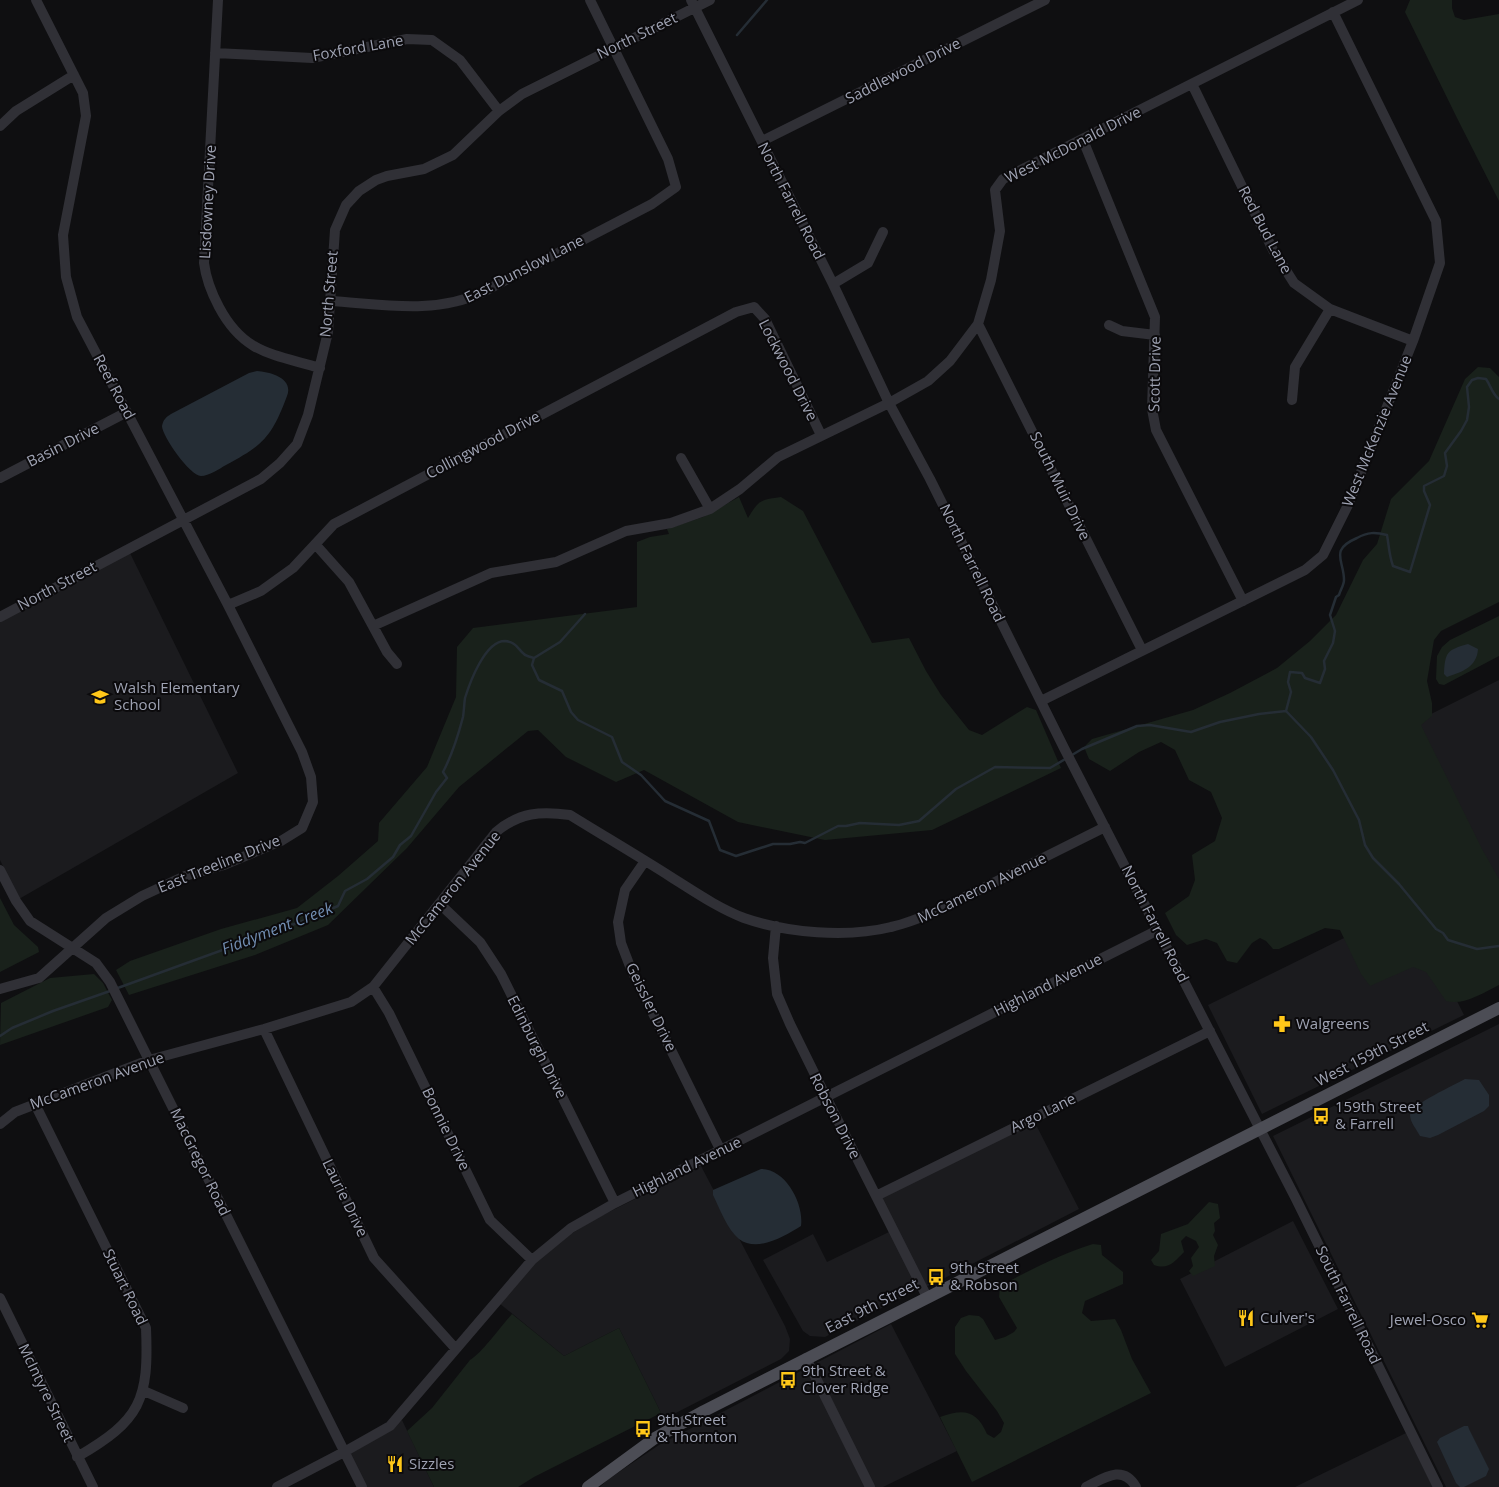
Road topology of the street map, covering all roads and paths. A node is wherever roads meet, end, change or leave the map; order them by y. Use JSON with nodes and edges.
{"nodes":[{"id":1,"x":36,"y":0,"type":"edge"},
{"id":2,"x":218,"y":0,"type":"edge"},
{"id":3,"x":590,"y":0,"type":"edge"},
{"id":4,"x":710,"y":0,"type":"edge"},
{"id":5,"x":1044,"y":0,"type":"edge"},
{"id":6,"x":1358,"y":0,"type":"edge"},
{"id":7,"x":693,"y":4,"type":"edge"},
{"id":8,"x":1333,"y":12,"type":"junction"},
{"id":9,"x":613,"y":47,"type":"junction"},
{"id":10,"x":215,"y":53,"type":"junction"},
{"id":11,"x":74,"y":75,"type":"junction"},
{"id":12,"x":1192,"y":84,"type":"junction"},
{"id":13,"x":498,"y":111,"type":"junction"},
{"id":14,"x":0,"y":126,"type":"edge"},
{"id":15,"x":1083,"y":140,"type":"junction"},
{"id":16,"x":762,"y":141,"type":"junction"},
{"id":17,"x":883,"y":232,"type":"dead end"},
{"id":18,"x":833,"y":284,"type":"junction"},
{"id":19,"x":330,"y":300,"type":"junction"},
{"id":20,"x":754,"y":307,"type":"joint"},
{"id":21,"x":1330,"y":309,"type":"junction"},
{"id":22,"x":978,"y":324,"type":"junction"},
{"id":23,"x":1109,"y":325,"type":"dead end"},
{"id":24,"x":1155,"y":335,"type":"junction"},
{"id":25,"x":1413,"y":341,"type":"junction"},
{"id":26,"x":320,"y":368,"type":"junction"},
{"id":27,"x":1292,"y":400,"type":"dead end"},
{"id":28,"x":889,"y":403,"type":"junction"},
{"id":29,"x":127,"y":412,"type":"junction"},
{"id":30,"x":821,"y":435,"type":"junction"},
{"id":31,"x":681,"y":458,"type":"dead end"},
{"id":32,"x":0,"y":478,"type":"edge"},
{"id":33,"x":710,"y":509,"type":"junction"},
{"id":34,"x":183,"y":519,"type":"junction"},
{"id":35,"x":316,"y":546,"type":"junction"},
{"id":36,"x":1243,"y":601,"type":"junction"},
{"id":37,"x":228,"y":606,"type":"junction"},
{"id":38,"x":0,"y":617,"type":"edge"},
{"id":39,"x":373,"y":626,"type":"junction"},
{"id":40,"x":1142,"y":650,"type":"junction"},
{"id":41,"x":397,"y":664,"type":"dead end"},
{"id":42,"x":1041,"y":701,"type":"junction"},
{"id":43,"x":302,"y":752,"type":"joint"},
{"id":44,"x":1105,"y":827,"type":"junction"},
{"id":45,"x":645,"y":861,"type":"junction"},
{"id":46,"x":0,"y":870,"type":"edge"},
{"id":47,"x":440,"y":904,"type":"junction"},
{"id":48,"x":776,"y":926,"type":"junction"},
{"id":49,"x":1158,"y":930,"type":"junction"},
{"id":50,"x":74,"y":948,"type":"junction"},
{"id":51,"x":373,"y":987,"type":"junction"},
{"id":52,"x":0,"y":989,"type":"edge"},
{"id":53,"x":1499,"y":1008,"type":"edge"},
{"id":54,"x":264,"y":1029,"type":"junction"},
{"id":55,"x":1210,"y":1031,"type":"junction"},
{"id":56,"x":149,"y":1060,"type":"junction"},
{"id":57,"x":826,"y":1097,"type":"junction"},
{"id":58,"x":35,"y":1104,"type":"junction"},
{"id":59,"x":0,"y":1124,"type":"edge"},
{"id":60,"x":1259,"y":1127,"type":"junction"},
{"id":61,"x":721,"y":1151,"type":"junction"},
{"id":62,"x":876,"y":1196,"type":"junction"},
{"id":63,"x":615,"y":1203,"type":"junction"},
{"id":64,"x":532,"y":1260,"type":"junction"},
{"id":65,"x":927,"y":1297,"type":"junction"},
{"id":66,"x":0,"y":1298,"type":"edge"},
{"id":67,"x":456,"y":1348,"type":"junction"},
{"id":68,"x":806,"y":1358,"type":"junction"},
{"id":69,"x":144,"y":1391,"type":"junction"},
{"id":70,"x":183,"y":1408,"type":"dead end"},
{"id":71,"x":344,"y":1452,"type":"junction"},
{"id":72,"x":78,"y":1457,"type":"junction"},
{"id":73,"x":93,"y":1487,"type":"edge"},
{"id":74,"x":277,"y":1487,"type":"edge"},
{"id":75,"x":362,"y":1487,"type":"edge"},
{"id":76,"x":588,"y":1487,"type":"edge"},
{"id":77,"x":870,"y":1487,"type":"edge"},
{"id":78,"x":1086,"y":1487,"type":"edge"},
{"id":79,"x":1136,"y":1487,"type":"edge"},
{"id":80,"x":1438,"y":1487,"type":"edge"}],
"edges":[{"from":1,"to":11,"type":"street","name":"Reef Road"},
{"from":2,"to":10,"type":"street","name":"Lisdowney Drive"},
{"from":3,"to":9,"type":"street"},
{"from":4,"to":7,"type":"street","name":"North Street"},
{"from":5,"to":16,"type":"street","name":"Saddlewood Drive"},
{"from":6,"to":8,"type":"street","name":"West McDonald Drive"},
{"from":7,"to":9,"type":"street","name":"North Street"},
{"from":7,"to":16,"type":"street","name":"North Farrell Road"},
{"from":8,"to":12,"type":"street","name":"West McDonald Drive"},
{"from":8,"to":25,"type":"street","name":"West McKenzie Avenue"},
{"from":9,"to":13,"type":"street","name":"North Street"},
{"from":9,"to":19,"type":"street","name":"East Dunslow Lane"},
{"from":10,"to":13,"type":"street","name":"Foxford Lane"},
{"from":10,"to":26,"type":"street","name":"Lisdowney Drive"},
{"from":11,"to":14,"type":"street"},
{"from":11,"to":29,"type":"street","name":"Reef Road"},
{"from":12,"to":15,"type":"street","name":"West McDonald Drive"},
{"from":12,"to":21,"type":"street","name":"Red Bud Lane"},
{"from":13,"to":19,"type":"street","name":"North Street"},
{"from":15,"to":22,"type":"street","name":"West McDonald Drive"},
{"from":15,"to":24,"type":"street","name":"Scott Drive"},
{"from":16,"to":18,"type":"street","name":"North Farrell Road"},
{"from":17,"to":18,"type":"street"},
{"from":18,"to":28,"type":"street","name":"North Farrell Road"},
{"from":19,"to":26,"type":"street","name":"North Street"},
{"from":20,"to":30,"type":"street","name":"Lockwood Drive"},
{"from":20,"to":35,"type":"street","name":"Collingwood Drive"},
{"from":21,"to":25,"type":"street","name":"Red Bud Lane"},
{"from":21,"to":27,"type":"street"},
{"from":22,"to":28,"type":"street","name":"West McDonald Drive"},
{"from":22,"to":40,"type":"street","name":"South Muir Drive"},
{"from":23,"to":24,"type":"street"},
{"from":24,"to":36,"type":"street","name":"Scott Drive"},
{"from":25,"to":36,"type":"street","name":"West McKenzie Avenue"},
{"from":26,"to":34,"type":"street","name":"North Street"},
{"from":28,"to":30,"type":"street","name":"West McDonald Drive"},
{"from":28,"to":42,"type":"street","name":"North Farrell Road"},
{"from":29,"to":32,"type":"street","name":"Basin Drive"},
{"from":29,"to":34,"type":"street","name":"Reef Road"},
{"from":30,"to":33,"type":"street","name":"West McDonald Drive"},
{"from":31,"to":33,"type":"street"},
{"from":33,"to":39,"type":"street","name":"West McDonald Drive"},
{"from":34,"to":37,"type":"street","name":"Reef Road"},
{"from":34,"to":38,"type":"street","name":"North Street"},
{"from":35,"to":37,"type":"street","name":"Collingwood Drive"},
{"from":35,"to":39,"type":"street"},
{"from":36,"to":40,"type":"street","name":"West McKenzie Avenue"},
{"from":37,"to":43,"type":"street","name":"Reef Road"},
{"from":39,"to":41,"type":"street"},
{"from":40,"to":42,"type":"street","name":"West McKenzie Avenue"},
{"from":42,"to":44,"type":"street","name":"North Farrell Road"},
{"from":43,"to":50,"type":"street","name":"East Treeline Drive"},
{"from":44,"to":48,"type":"street","name":"McCameron Avenue"},
{"from":44,"to":49,"type":"street","name":"North Farrell Road"},
{"from":45,"to":47,"type":"street","name":"McCameron Avenue"},
{"from":45,"to":48,"type":"street","name":"McCameron Avenue"},
{"from":45,"to":61,"type":"street","name":"Geissler Drive"},
{"from":46,"to":50,"type":"street","name":"MacGregor Road"},
{"from":47,"to":51,"type":"street","name":"McCameron Avenue"},
{"from":47,"to":63,"type":"street","name":"Edinburgh Drive"},
{"from":48,"to":57,"type":"street","name":"Robson Drive"},
{"from":49,"to":55,"type":"street","name":"North Farrell Road"},
{"from":49,"to":57,"type":"street","name":"Highland Avenue"},
{"from":50,"to":52,"type":"street","name":"East Treeline Drive"},
{"from":50,"to":56,"type":"street","name":"MacGregor Road"},
{"from":51,"to":54,"type":"street","name":"McCameron Avenue"},
{"from":51,"to":64,"type":"street","name":"Bonnie Drive"},
{"from":53,"to":60,"type":"main road","name":"West 159th Street"},
{"from":54,"to":56,"type":"street","name":"McCameron Avenue"},
{"from":54,"to":67,"type":"street","name":"Laurie Drive"},
{"from":55,"to":60,"type":"street","name":"North Farrell Road"},
{"from":55,"to":62,"type":"street","name":"Argo Lane"},
{"from":56,"to":58,"type":"street","name":"McCameron Avenue"},
{"from":56,"to":71,"type":"street","name":"MacGregor Road"},
{"from":57,"to":61,"type":"street","name":"Highland Avenue"},
{"from":57,"to":62,"type":"street","name":"Robson Drive"},
{"from":58,"to":59,"type":"street","name":"McCameron Avenue"},
{"from":58,"to":69,"type":"street","name":"Stuart Road"},
{"from":60,"to":65,"type":"main road","name":"East 9th Street"},
{"from":60,"to":80,"type":"street","name":"South Farrell Road"},
{"from":61,"to":63,"type":"street","name":"Highland Avenue"},
{"from":62,"to":65,"type":"street","name":"Robson Drive"},
{"from":63,"to":64,"type":"street","name":"Highland Avenue"},
{"from":64,"to":67,"type":"street","name":"Highland Avenue"},
{"from":65,"to":68,"type":"main road","name":"East 9th Street"},
{"from":66,"to":72,"type":"street","name":"McIntyre Street"},
{"from":67,"to":71,"type":"street","name":"Highland Avenue"},
{"from":68,"to":76,"type":"main road","name":"East 9th Street"},
{"from":68,"to":77,"type":"street"},
{"from":69,"to":70,"type":"street"},
{"from":69,"to":72,"type":"street","name":"Stuart Road"},
{"from":71,"to":74,"type":"street","name":"Highland Avenue"},
{"from":71,"to":75,"type":"street","name":"MacGregor Road"},
{"from":72,"to":73,"type":"street","name":"McIntyre Street"},
{"from":78,"to":79,"type":"street"}]}
